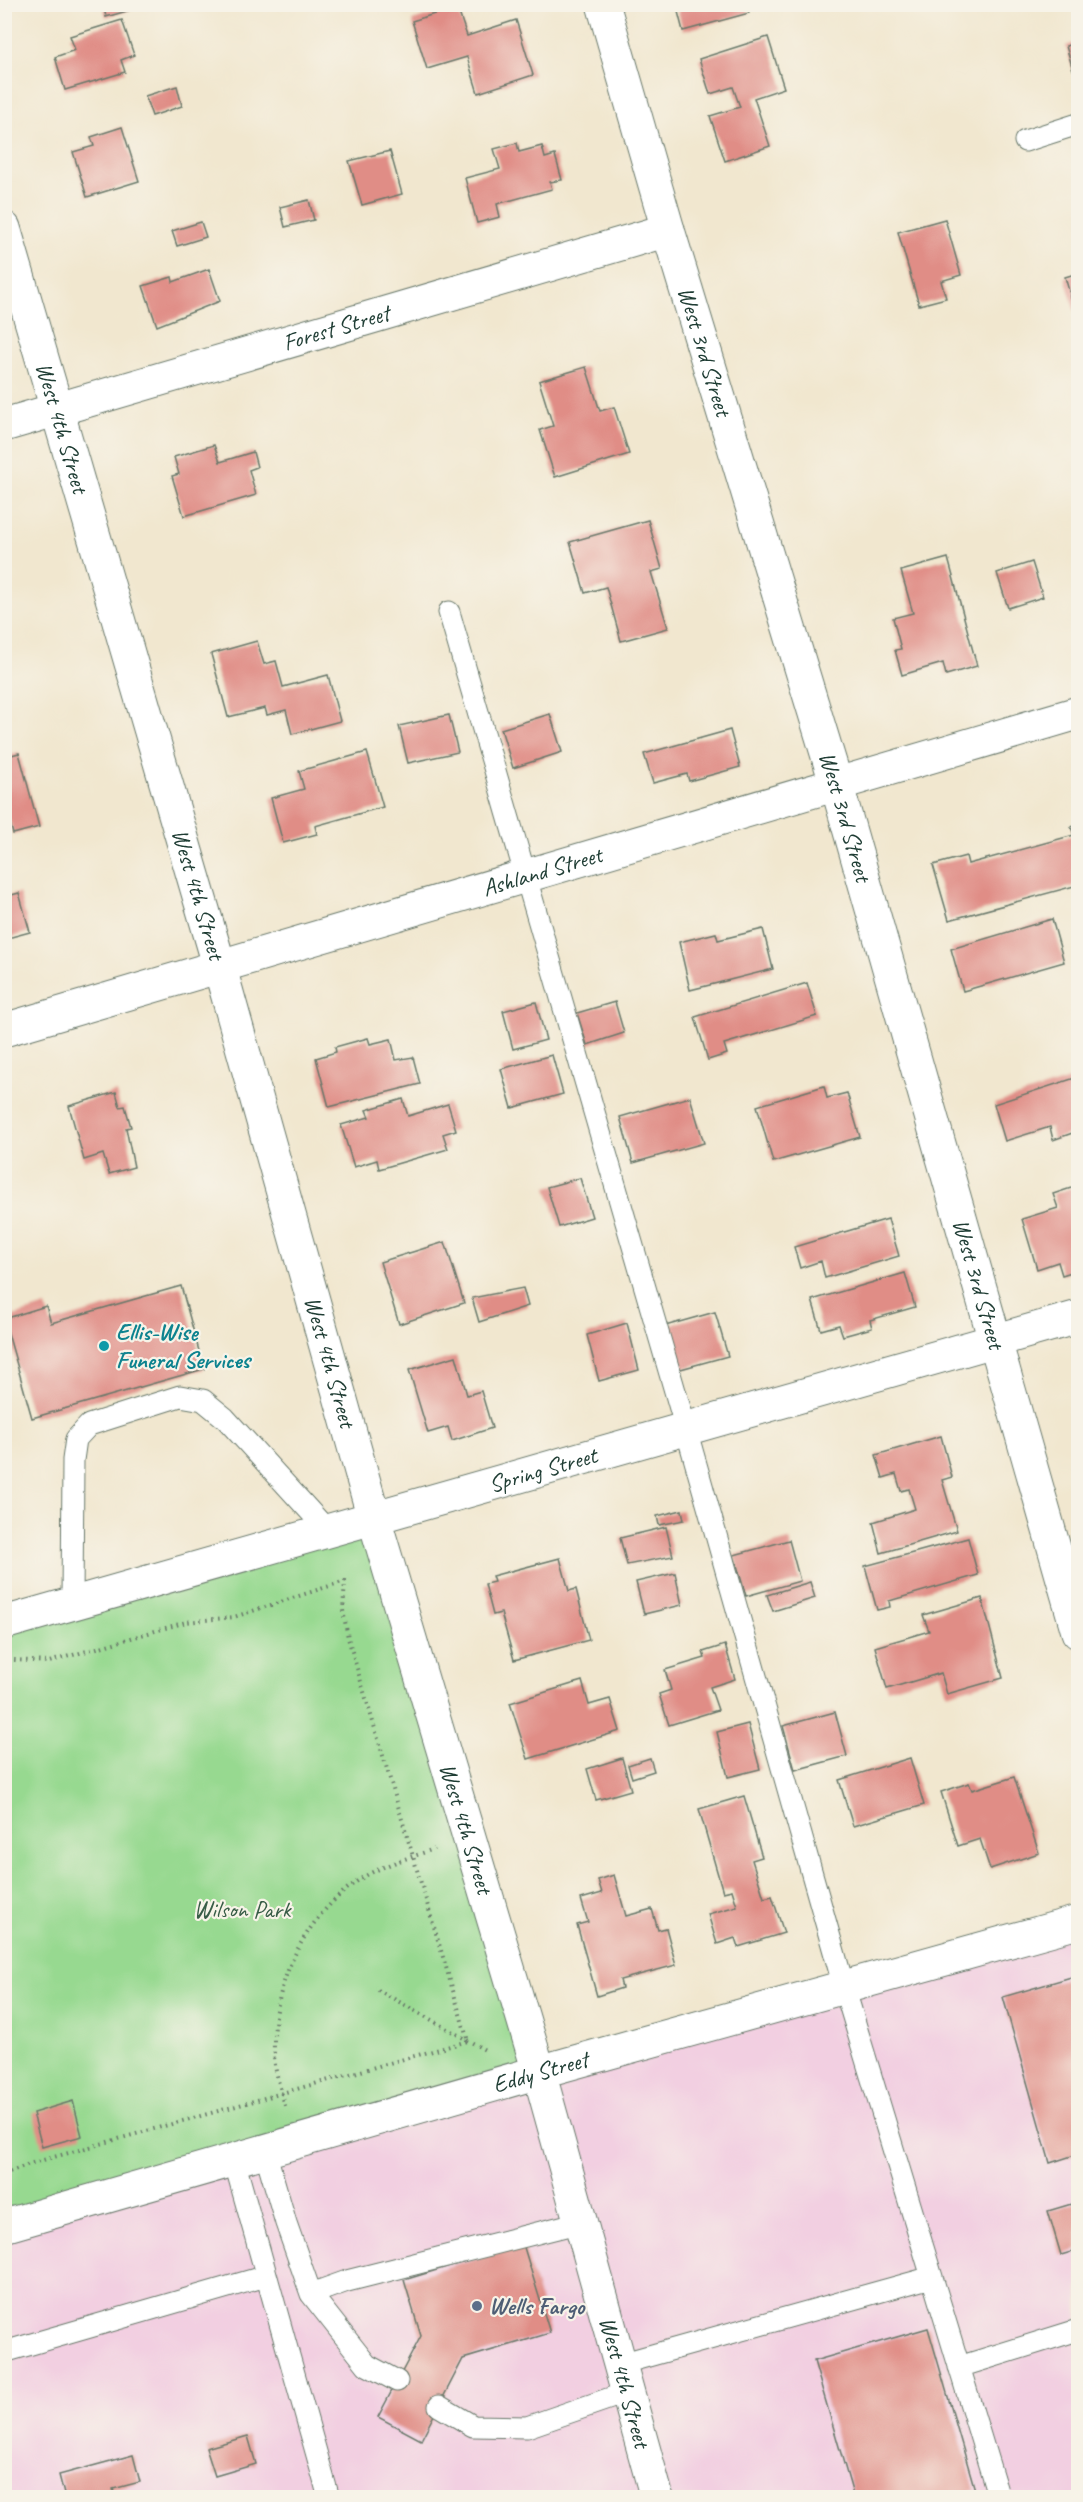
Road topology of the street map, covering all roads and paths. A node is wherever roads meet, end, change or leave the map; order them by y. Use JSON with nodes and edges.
{"nodes":[{"id":1,"x":603,"y":4,"type":"edge"},
{"id":2,"x":1078,"y":124,"type":"edge"},
{"id":3,"x":1025,"y":141,"type":"dead end"},
{"id":4,"x":4,"y":228,"type":"edge"},
{"id":5,"x":668,"y":230,"type":"junction"},
{"id":6,"x":57,"y":410,"type":"junction"},
{"id":7,"x":4,"y":425,"type":"edge"},
{"id":8,"x":449,"y":612,"type":"dead end"},
{"id":9,"x":1078,"y":713,"type":"edge"},
{"id":10,"x":837,"y":786,"type":"junction"},
{"id":11,"x":525,"y":878,"type":"junction"},
{"id":12,"x":220,"y":968,"type":"junction"},
{"id":13,"x":4,"y":1030,"type":"edge"},
{"id":14,"x":1078,"y":1317,"type":"edge"},
{"id":15,"x":996,"y":1341,"type":"junction"},
{"id":16,"x":686,"y":1429,"type":"junction"},
{"id":17,"x":374,"y":1518,"type":"junction"},
{"id":18,"x":328,"y":1531,"type":"junction"},
{"id":19,"x":72,"y":1604,"type":"junction"},
{"id":20,"x":4,"y":1623,"type":"edge"},
{"id":21,"x":1078,"y":1632,"type":"edge"},
{"id":22,"x":4,"y":1660,"type":"edge"},
{"id":23,"x":470,"y":1838,"type":"junction"},
{"id":24,"x":414,"y":1856,"type":"junction"},
{"id":25,"x":1078,"y":1922,"type":"edge"},
{"id":26,"x":844,"y":1987,"type":"junction"},
{"id":27,"x":378,"y":1990,"type":"dead end"},
{"id":28,"x":468,"y":2041,"type":"junction"},
{"id":29,"x":487,"y":2050,"type":"dead end"},
{"id":30,"x":539,"y":2072,"type":"junction"},
{"id":31,"x":282,"y":2093,"type":"junction"},
{"id":32,"x":280,"y":2147,"type":"junction"},
{"id":33,"x":234,"y":2160,"type":"junction"},
{"id":34,"x":4,"y":2174,"type":"edge"},
{"id":35,"x":581,"y":2222,"type":"junction"},
{"id":36,"x":4,"y":2226,"type":"edge"},
{"id":37,"x":266,"y":2276,"type":"junction"},
{"id":38,"x":932,"y":2277,"type":"junction"},
{"id":39,"x":311,"y":2294,"type":"junction"},
{"id":40,"x":1078,"y":2330,"type":"edge"},
{"id":41,"x":4,"y":2352,"type":"edge"},
{"id":42,"x":959,"y":2367,"type":"junction"},
{"id":43,"x":624,"y":2378,"type":"junction"},
{"id":44,"x":397,"y":2381,"type":"dead end"},
{"id":45,"x":439,"y":2406,"type":"dead end"},
{"id":46,"x":329,"y":2498,"type":"edge"},
{"id":47,"x":657,"y":2498,"type":"edge"},
{"id":48,"x":999,"y":2498,"type":"edge"}],
"edges":[{"from":1,"to":5,"type":"street","name":"West 3rd Street"},
{"from":2,"to":3,"type":"lane"},
{"from":4,"to":6,"type":"street","name":"West 4th Street"},
{"from":5,"to":6,"type":"street","name":"Forest Street"},
{"from":5,"to":10,"type":"street","name":"West 3rd Street"},
{"from":6,"to":7,"type":"street","name":"Forest Street"},
{"from":6,"to":12,"type":"street","name":"West 4th Street"},
{"from":8,"to":11,"type":"lane"},
{"from":9,"to":10,"type":"street","name":"Ashland Street"},
{"from":10,"to":11,"type":"street","name":"Ashland Street"},
{"from":10,"to":15,"type":"street","name":"West 3rd Street"},
{"from":11,"to":12,"type":"street","name":"Ashland Street"},
{"from":11,"to":16,"type":"lane"},
{"from":12,"to":13,"type":"street","name":"Ashland Street"},
{"from":12,"to":17,"type":"street","name":"West 4th Street"},
{"from":14,"to":15,"type":"street","name":"Spring Street"},
{"from":15,"to":16,"type":"street","name":"Spring Street"},
{"from":15,"to":21,"type":"street","name":"West 3rd Street"},
{"from":16,"to":17,"type":"street","name":"Spring Street"},
{"from":16,"to":26,"type":"lane"},
{"from":17,"to":18,"type":"street","name":"Spring Street"},
{"from":17,"to":23,"type":"street","name":"West 4th Street"},
{"from":18,"to":19,"type":"street","name":"Spring Street"},
{"from":18,"to":19,"type":"lane"},
{"from":19,"to":20,"type":"street","name":"Spring Street"},
{"from":22,"to":24,"type":"path"},
{"from":23,"to":24,"type":"path"},
{"from":23,"to":30,"type":"street","name":"West 4th Street"},
{"from":24,"to":28,"type":"path"},
{"from":24,"to":31,"type":"path"},
{"from":25,"to":26,"type":"street","name":"Eddy Street"},
{"from":26,"to":30,"type":"street","name":"Eddy Street"},
{"from":26,"to":38,"type":"lane"},
{"from":27,"to":28,"type":"path"},
{"from":28,"to":29,"type":"path"},
{"from":28,"to":31,"type":"path"},
{"from":30,"to":32,"type":"street","name":"Eddy Street"},
{"from":30,"to":35,"type":"street","name":"West 4th Street"},
{"from":31,"to":32,"type":"path"},
{"from":31,"to":34,"type":"path"},
{"from":32,"to":33,"type":"street","name":"Eddy Street"},
{"from":32,"to":39,"type":"lane"},
{"from":33,"to":36,"type":"street","name":"Eddy Street"},
{"from":33,"to":37,"type":"lane"},
{"from":35,"to":39,"type":"lane"},
{"from":35,"to":43,"type":"street","name":"West 4th Street"},
{"from":37,"to":41,"type":"lane"},
{"from":37,"to":46,"type":"lane"},
{"from":38,"to":42,"type":"lane"},
{"from":38,"to":43,"type":"lane"},
{"from":39,"to":44,"type":"lane"},
{"from":40,"to":42,"type":"lane"},
{"from":42,"to":48,"type":"lane"},
{"from":43,"to":45,"type":"lane"},
{"from":43,"to":47,"type":"street","name":"West 4th Street"}]}
